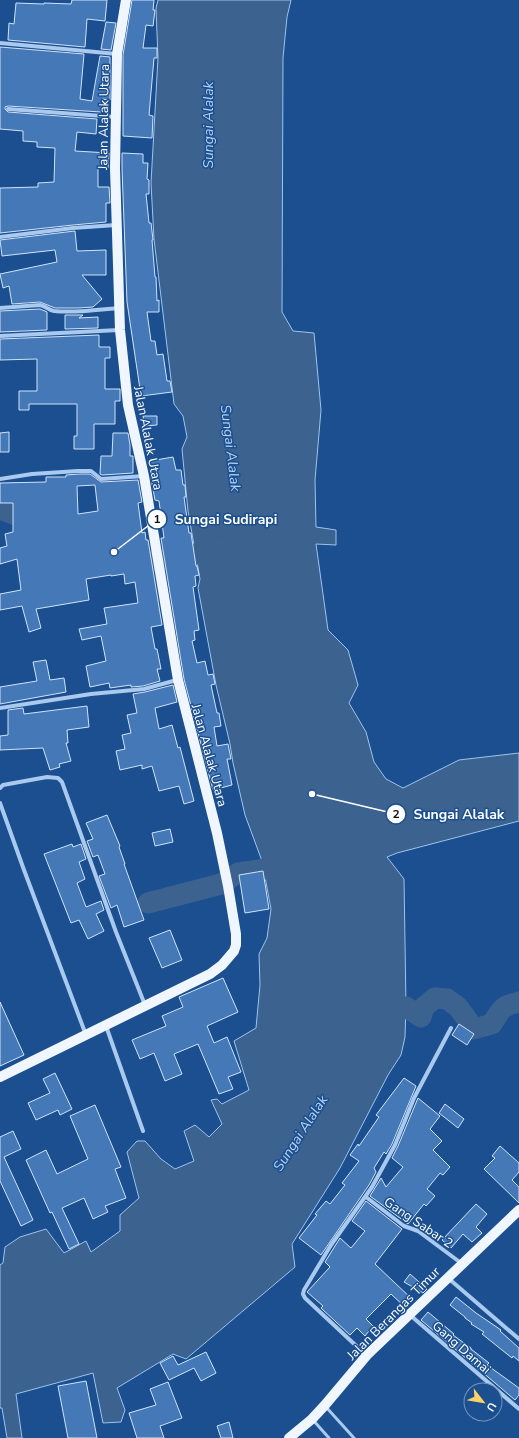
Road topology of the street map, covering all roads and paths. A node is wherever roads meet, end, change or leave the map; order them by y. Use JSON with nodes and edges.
{"nodes":[{"id":1,"x":126,"y":0,"type":"edge"},
{"id":2,"x":0,"y":43,"type":"edge"},
{"id":3,"x":117,"y":54,"type":"junction"},
{"id":4,"x":8,"y":109,"type":"dead end"},
{"id":5,"x":116,"y":117,"type":"junction"},
{"id":6,"x":116,"y":225,"type":"junction"},
{"id":7,"x":0,"y":237,"type":"edge"},
{"id":8,"x":0,"y":308,"type":"edge"},
{"id":9,"x":119,"y":308,"type":"junction"},
{"id":10,"x":120,"y":330,"type":"junction"},
{"id":11,"x":0,"y":336,"type":"edge"},
{"id":12,"x":144,"y":476,"type":"junction"},
{"id":13,"x":0,"y":479,"type":"edge"},
{"id":14,"x":178,"y":680,"type":"junction"},
{"id":15,"x":0,"y":708,"type":"edge"},
{"id":16,"x":0,"y":788,"type":"edge"},
{"id":17,"x":0,"y":803,"type":"edge"},
{"id":18,"x":146,"y":1007,"type":"junction"},
{"id":19,"x":105,"y":1026,"type":"junction"},
{"id":20,"x":450,"y":1028,"type":"dead end"},
{"id":21,"x":86,"y":1035,"type":"junction"},
{"id":22,"x":0,"y":1077,"type":"edge"},
{"id":23,"x":143,"y":1131,"type":"dead end"},
{"id":24,"x":366,"y":1197,"type":"junction"},
{"id":25,"x":519,"y":1210,"type":"edge"},
{"id":26,"x":462,"y":1263,"type":"junction"},
{"id":27,"x":447,"y":1278,"type":"junction"},
{"id":28,"x":410,"y":1315,"type":"junction"},
{"id":29,"x":519,"y":1339,"type":"edge"},
{"id":30,"x":367,"y":1355,"type":"junction"},
{"id":31,"x":325,"y":1405,"type":"junction"},
{"id":32,"x":519,"y":1409,"type":"edge"},
{"id":33,"x":312,"y":1419,"type":"junction"},
{"id":34,"x":289,"y":1438,"type":"edge"},
{"id":35,"x":329,"y":1438,"type":"edge"},
{"id":36,"x":354,"y":1438,"type":"edge"}],
"edges":[{"from":1,"to":3,"type":"main road","name":"Jalan Alalak Utara"},
{"from":2,"to":3,"type":"street"},
{"from":3,"to":5,"type":"main road","name":"Jalan Alalak Utara"},
{"from":4,"to":5,"type":"street"},
{"from":5,"to":6,"type":"main road","name":"Jalan Alalak Utara"},
{"from":6,"to":7,"type":"street"},
{"from":6,"to":9,"type":"main road","name":"Jalan Alalak Utara"},
{"from":8,"to":9,"type":"street"},
{"from":9,"to":10,"type":"main road","name":"Jalan Alalak Utara"},
{"from":10,"to":11,"type":"street"},
{"from":10,"to":12,"type":"main road","name":"Jalan Alalak Utara"},
{"from":12,"to":13,"type":"street"},
{"from":12,"to":14,"type":"main road","name":"Jalan Alalak Utara"},
{"from":14,"to":15,"type":"street"},
{"from":14,"to":18,"type":"main road","name":"Jalan Alalak Utara"},
{"from":16,"to":18,"type":"street"},
{"from":17,"to":21,"type":"street"},
{"from":18,"to":19,"type":"main road"},
{"from":19,"to":21,"type":"main road"},
{"from":19,"to":23,"type":"street"},
{"from":20,"to":24,"type":"street"},
{"from":21,"to":22,"type":"main road"},
{"from":24,"to":26,"type":"street","name":"Gang Sabar 2"},
{"from":24,"to":30,"type":"street"},
{"from":25,"to":26,"type":"main road","name":"Jalan Berangas Timur"},
{"from":26,"to":27,"type":"main road","name":"Jalan Berangas Timur"},
{"from":27,"to":28,"type":"main road","name":"Jalan Berangas Timur"},
{"from":27,"to":29,"type":"street"},
{"from":28,"to":30,"type":"main road","name":"Jalan Berangas Timur"},
{"from":28,"to":32,"type":"street","name":"Gang Damai"},
{"from":30,"to":31,"type":"main road","name":"Jalan Berangas Timur"},
{"from":31,"to":33,"type":"main road","name":"Jalan Berangas Timur"},
{"from":31,"to":36,"type":"lane"},
{"from":33,"to":34,"type":"main road","name":"Jalan Berangas Timur"},
{"from":33,"to":35,"type":"lane"}]}
